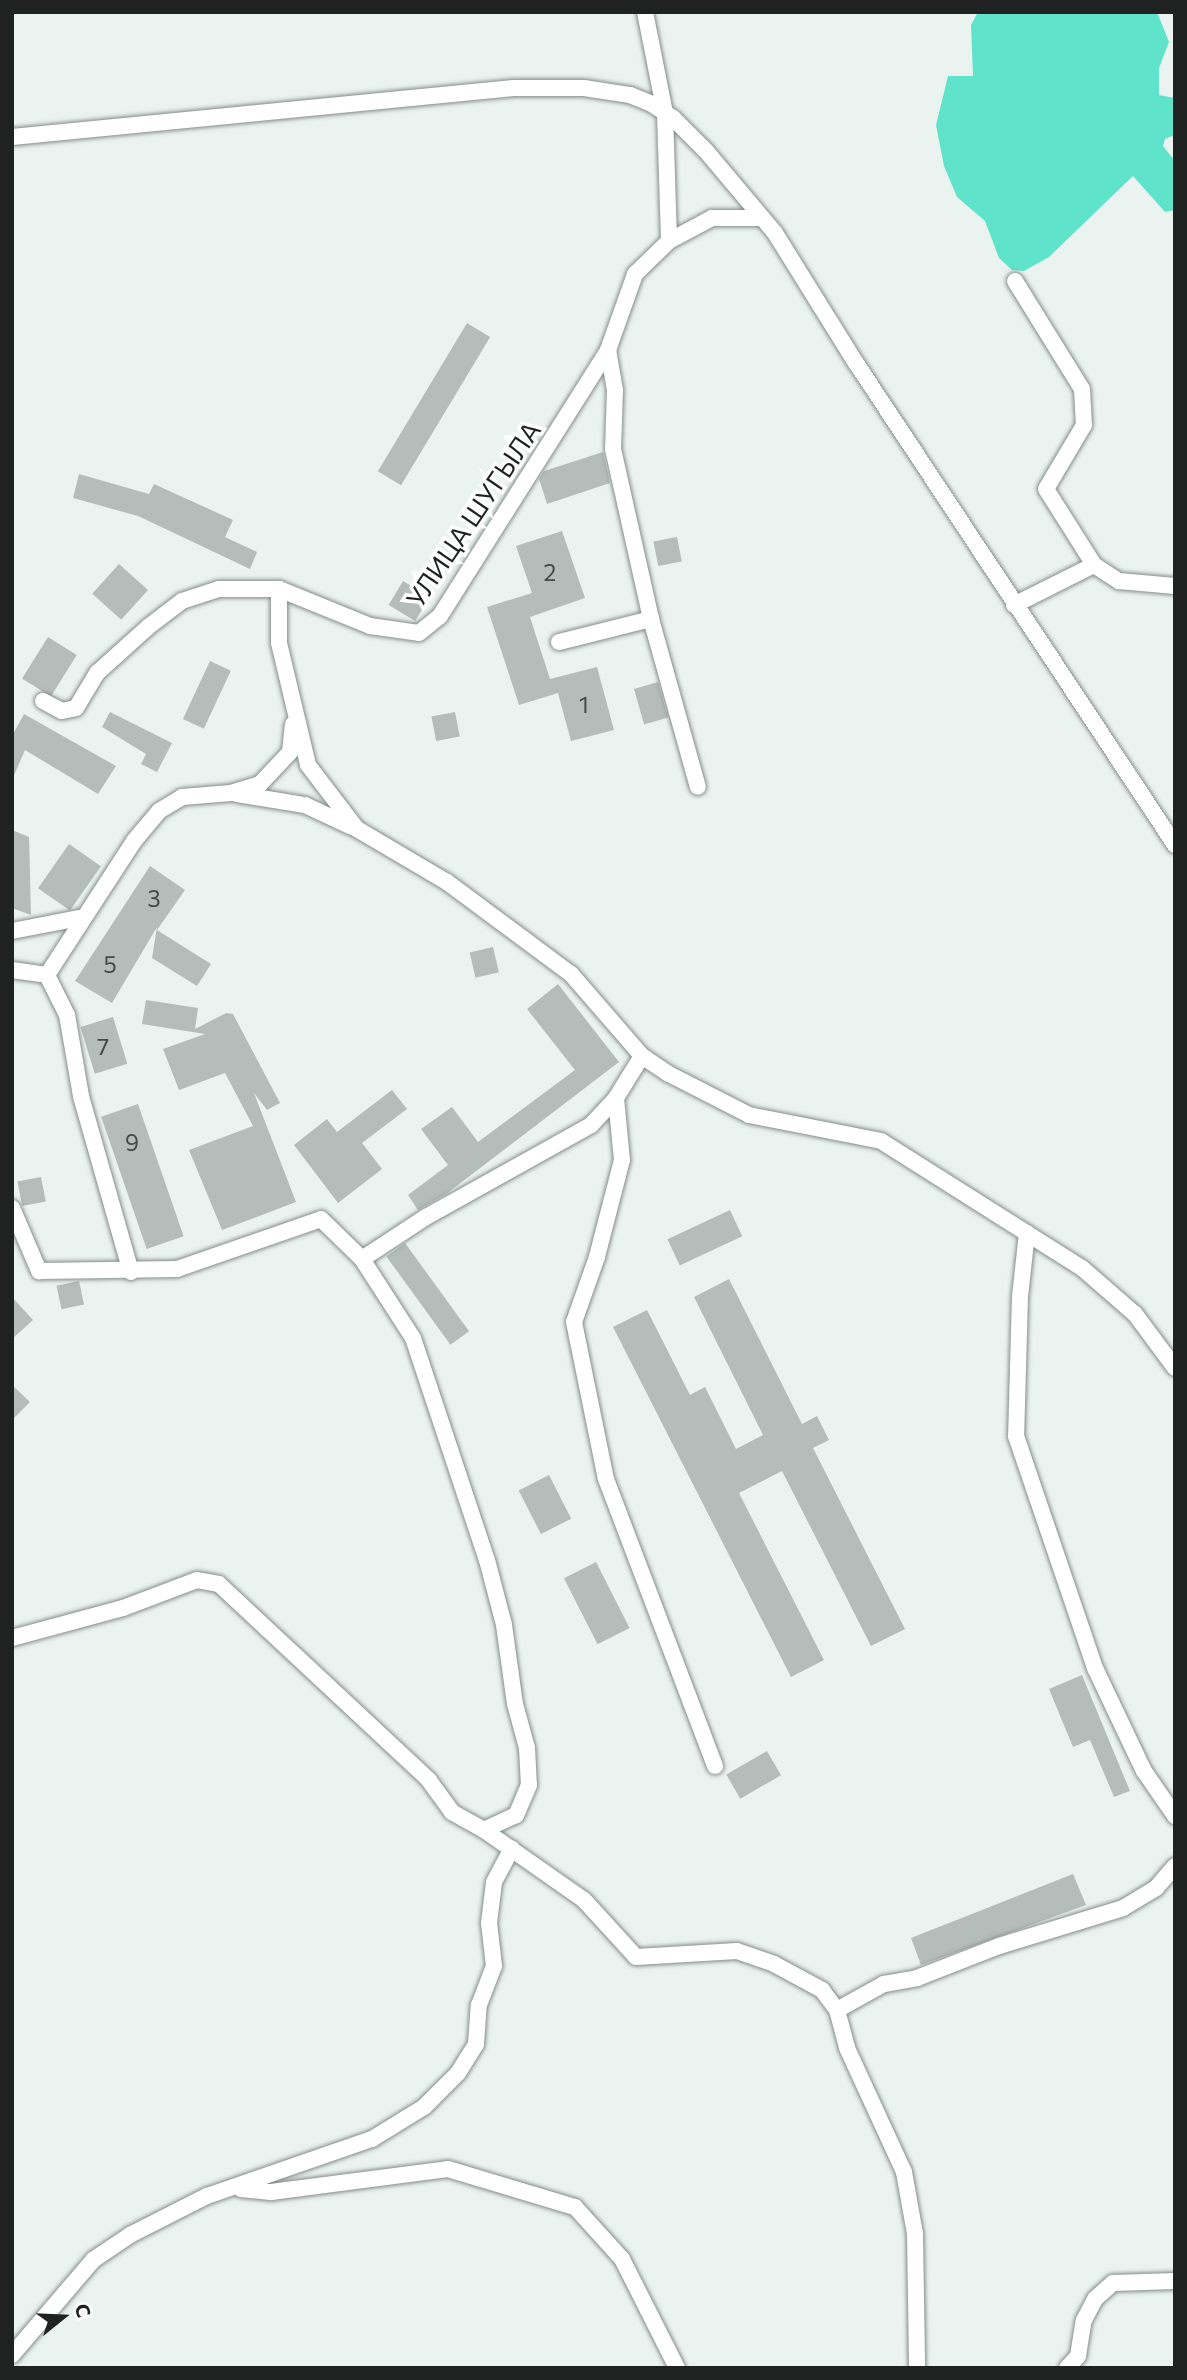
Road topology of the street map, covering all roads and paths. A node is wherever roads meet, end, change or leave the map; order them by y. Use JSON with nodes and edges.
{"nodes":[{"id":1,"x":645,"y":12,"type":"edge"},
{"id":2,"x":665,"y":113,"type":"junction"},
{"id":3,"x":12,"y":137,"type":"edge"},
{"id":4,"x":762,"y":218,"type":"junction"},
{"id":5,"x":669,"y":241,"type":"junction"},
{"id":6,"x":1015,"y":281,"type":"dead end"},
{"id":7,"x":608,"y":350,"type":"junction"},
{"id":8,"x":1094,"y":565,"type":"junction"},
{"id":9,"x":1175,"y":586,"type":"edge"},
{"id":10,"x":279,"y":589,"type":"junction"},
{"id":11,"x":1014,"y":605,"type":"junction"},
{"id":12,"x":652,"y":619,"type":"junction"},
{"id":13,"x":559,"y":642,"type":"dead end"},
{"id":14,"x":43,"y":701,"type":"dead end"},
{"id":15,"x":294,"y":714,"type":"junction"},
{"id":16,"x":698,"y":787,"type":"dead end"},
{"id":17,"x":231,"y":793,"type":"junction"},
{"id":18,"x":357,"y":829,"type":"junction"},
{"id":19,"x":1175,"y":845,"type":"edge"},
{"id":20,"x":84,"y":917,"type":"junction"},
{"id":21,"x":12,"y":931,"type":"edge"},
{"id":22,"x":12,"y":970,"type":"edge"},
{"id":23,"x":47,"y":975,"type":"junction"},
{"id":24,"x":642,"y":1056,"type":"junction"},
{"id":25,"x":616,"y":1098,"type":"junction"},
{"id":26,"x":12,"y":1208,"type":"edge"},
{"id":27,"x":1027,"y":1233,"type":"junction"},
{"id":28,"x":362,"y":1259,"type":"junction"},
{"id":29,"x":131,"y":1272,"type":"junction"},
{"id":30,"x":1175,"y":1368,"type":"edge"},
{"id":31,"x":12,"y":1638,"type":"edge"},
{"id":32,"x":715,"y":1766,"type":"dead end"},
{"id":33,"x":1175,"y":1816,"type":"edge"},
{"id":34,"x":484,"y":1830,"type":"junction"},
{"id":35,"x":512,"y":1849,"type":"junction"},
{"id":36,"x":1175,"y":1866,"type":"edge"},
{"id":37,"x":837,"y":2010,"type":"junction"},
{"id":38,"x":232,"y":2188,"type":"junction"},
{"id":39,"x":1175,"y":2281,"type":"edge"},
{"id":40,"x":12,"y":2355,"type":"edge"},
{"id":41,"x":677,"y":2368,"type":"edge"},
{"id":42,"x":918,"y":2368,"type":"edge"},
{"id":43,"x":1067,"y":2368,"type":"edge"}],
"edges":[{"from":1,"to":2,"type":"street"},
{"from":2,"to":3,"type":"street"},
{"from":2,"to":4,"type":"street"},
{"from":2,"to":5,"type":"street"},
{"from":4,"to":5,"type":"street","name":"УЛИЦА ШУГЫЛА"},
{"from":4,"to":11,"type":"street"},
{"from":5,"to":7,"type":"street","name":"УЛИЦА ШУГЫЛА"},
{"from":6,"to":8,"type":"street"},
{"from":7,"to":10,"type":"street","name":"УЛИЦА ШУГЫЛА"},
{"from":7,"to":12,"type":"street"},
{"from":8,"to":9,"type":"street"},
{"from":8,"to":11,"type":"street"},
{"from":10,"to":14,"type":"street","name":"УЛИЦА ШУГЫЛА"},
{"from":10,"to":15,"type":"street"},
{"from":11,"to":19,"type":"street"},
{"from":12,"to":13,"type":"street"},
{"from":12,"to":16,"type":"street"},
{"from":15,"to":17,"type":"street"},
{"from":15,"to":18,"type":"street"},
{"from":17,"to":18,"type":"street"},
{"from":17,"to":20,"type":"street"},
{"from":18,"to":24,"type":"street"},
{"from":20,"to":21,"type":"street"},
{"from":20,"to":23,"type":"street"},
{"from":22,"to":23,"type":"street"},
{"from":23,"to":29,"type":"street"},
{"from":24,"to":25,"type":"street"},
{"from":24,"to":27,"type":"street"},
{"from":25,"to":28,"type":"street"},
{"from":25,"to":32,"type":"street"},
{"from":26,"to":29,"type":"street"},
{"from":27,"to":30,"type":"street"},
{"from":27,"to":33,"type":"street"},
{"from":28,"to":29,"type":"street"},
{"from":28,"to":34,"type":"street"},
{"from":31,"to":34,"type":"street"},
{"from":34,"to":35,"type":"street"},
{"from":35,"to":37,"type":"street"},
{"from":35,"to":38,"type":"street"},
{"from":36,"to":37,"type":"street"},
{"from":37,"to":42,"type":"street"},
{"from":38,"to":40,"type":"street"},
{"from":38,"to":41,"type":"street"},
{"from":39,"to":43,"type":"street"}]}
